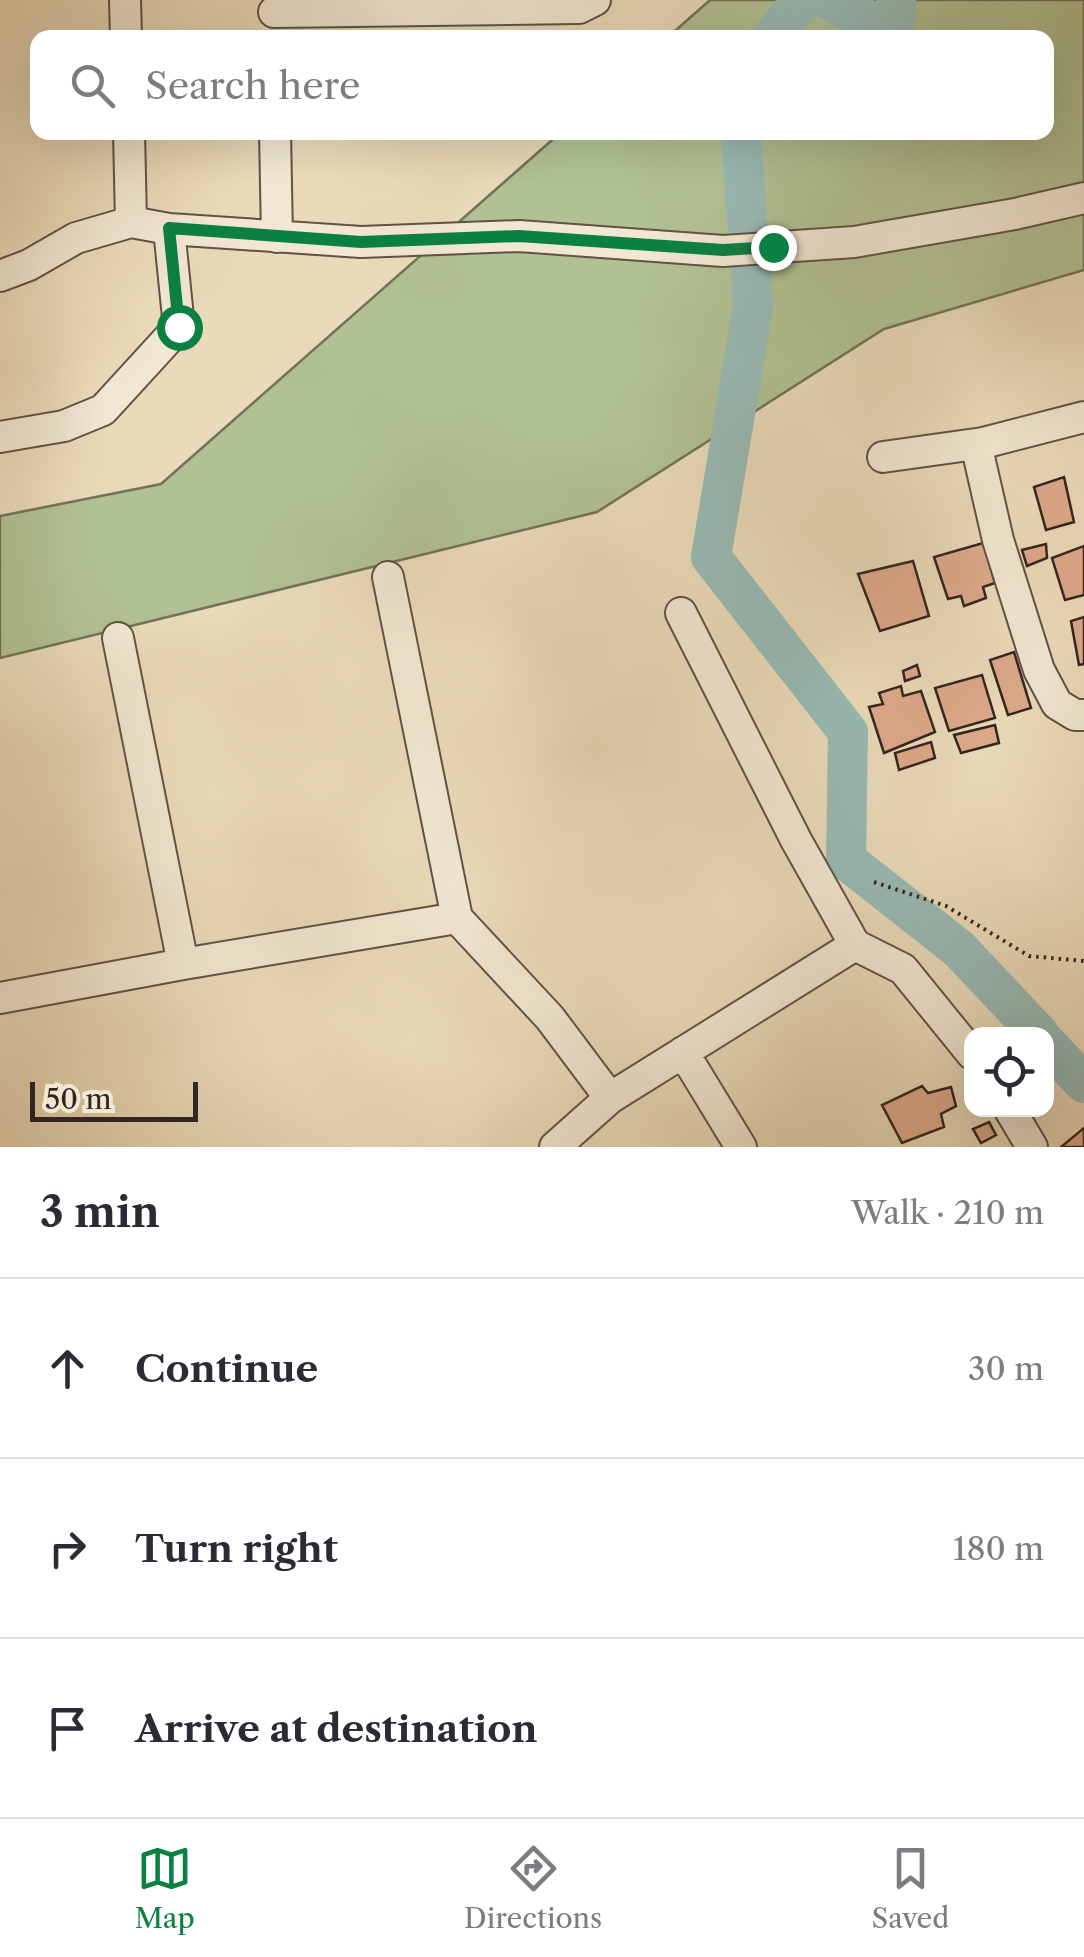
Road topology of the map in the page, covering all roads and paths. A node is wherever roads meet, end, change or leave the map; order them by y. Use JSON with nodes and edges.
{"nodes":[{"id":1,"x":125,"y":0,"type":"edge"},
{"id":2,"x":595,"y":0,"type":"edge"},
{"id":3,"x":274,"y":16,"type":"edge"},
{"id":4,"x":126,"y":30,"type":"edge"},
{"id":5,"x":128,"y":140,"type":"edge"},
{"id":6,"x":276,"y":140,"type":"edge"},
{"id":7,"x":1084,"y":198,"type":"edge"},
{"id":8,"x":131,"y":222,"type":"junction"},
{"id":9,"x":169,"y":228,"type":"junction"},
{"id":10,"x":277,"y":237,"type":"junction"},
{"id":11,"x":0,"y":276,"type":"edge"},
{"id":12,"x":1084,"y":417,"type":"edge"},
{"id":13,"x":0,"y":436,"type":"edge"},
{"id":14,"x":976,"y":444,"type":"junction"},
{"id":15,"x":882,"y":457,"type":"dead end"},
{"id":16,"x":388,"y":577,"type":"dead end"},
{"id":17,"x":681,"y":613,"type":"dead end"},
{"id":18,"x":118,"y":638,"type":"dead end"},
{"id":19,"x":1084,"y":715,"type":"edge"},
{"id":20,"x":874,"y":882,"type":"dead end"},
{"id":21,"x":457,"y":918,"type":"junction"},
{"id":22,"x":854,"y":945,"type":"junction"},
{"id":23,"x":1084,"y":961,"type":"edge"},
{"id":24,"x":183,"y":964,"type":"junction"},
{"id":25,"x":0,"y":998,"type":"edge"},
{"id":26,"x":964,"y":1044,"type":"edge"},
{"id":27,"x":683,"y":1052,"type":"junction"},
{"id":28,"x":610,"y":1098,"type":"junction"},
{"id":29,"x":1014,"y":1117,"type":"edge"},
{"id":30,"x":555,"y":1147,"type":"edge"},
{"id":31,"x":741,"y":1147,"type":"edge"},
{"id":32,"x":1032,"y":1147,"type":"edge"}],
"edges":[{"from":1,"to":4,"type":"street"},
{"from":2,"to":3,"type":"street"},
{"from":5,"to":8,"type":"street"},
{"from":6,"to":10,"type":"street"},
{"from":7,"to":10,"type":"street"},
{"from":8,"to":9,"type":"street"},
{"from":8,"to":11,"type":"street"},
{"from":9,"to":10,"type":"street"},
{"from":9,"to":13,"type":"street"},
{"from":12,"to":14,"type":"street"},
{"from":14,"to":15,"type":"street"},
{"from":14,"to":19,"type":"street"},
{"from":16,"to":21,"type":"street"},
{"from":17,"to":22,"type":"street"},
{"from":18,"to":24,"type":"street"},
{"from":20,"to":23,"type":"path"},
{"from":21,"to":24,"type":"street"},
{"from":21,"to":28,"type":"street"},
{"from":22,"to":26,"type":"street"},
{"from":22,"to":27,"type":"street"},
{"from":24,"to":25,"type":"street"},
{"from":27,"to":28,"type":"street"},
{"from":27,"to":31,"type":"street"},
{"from":28,"to":30,"type":"street"},
{"from":29,"to":32,"type":"street"}]}
